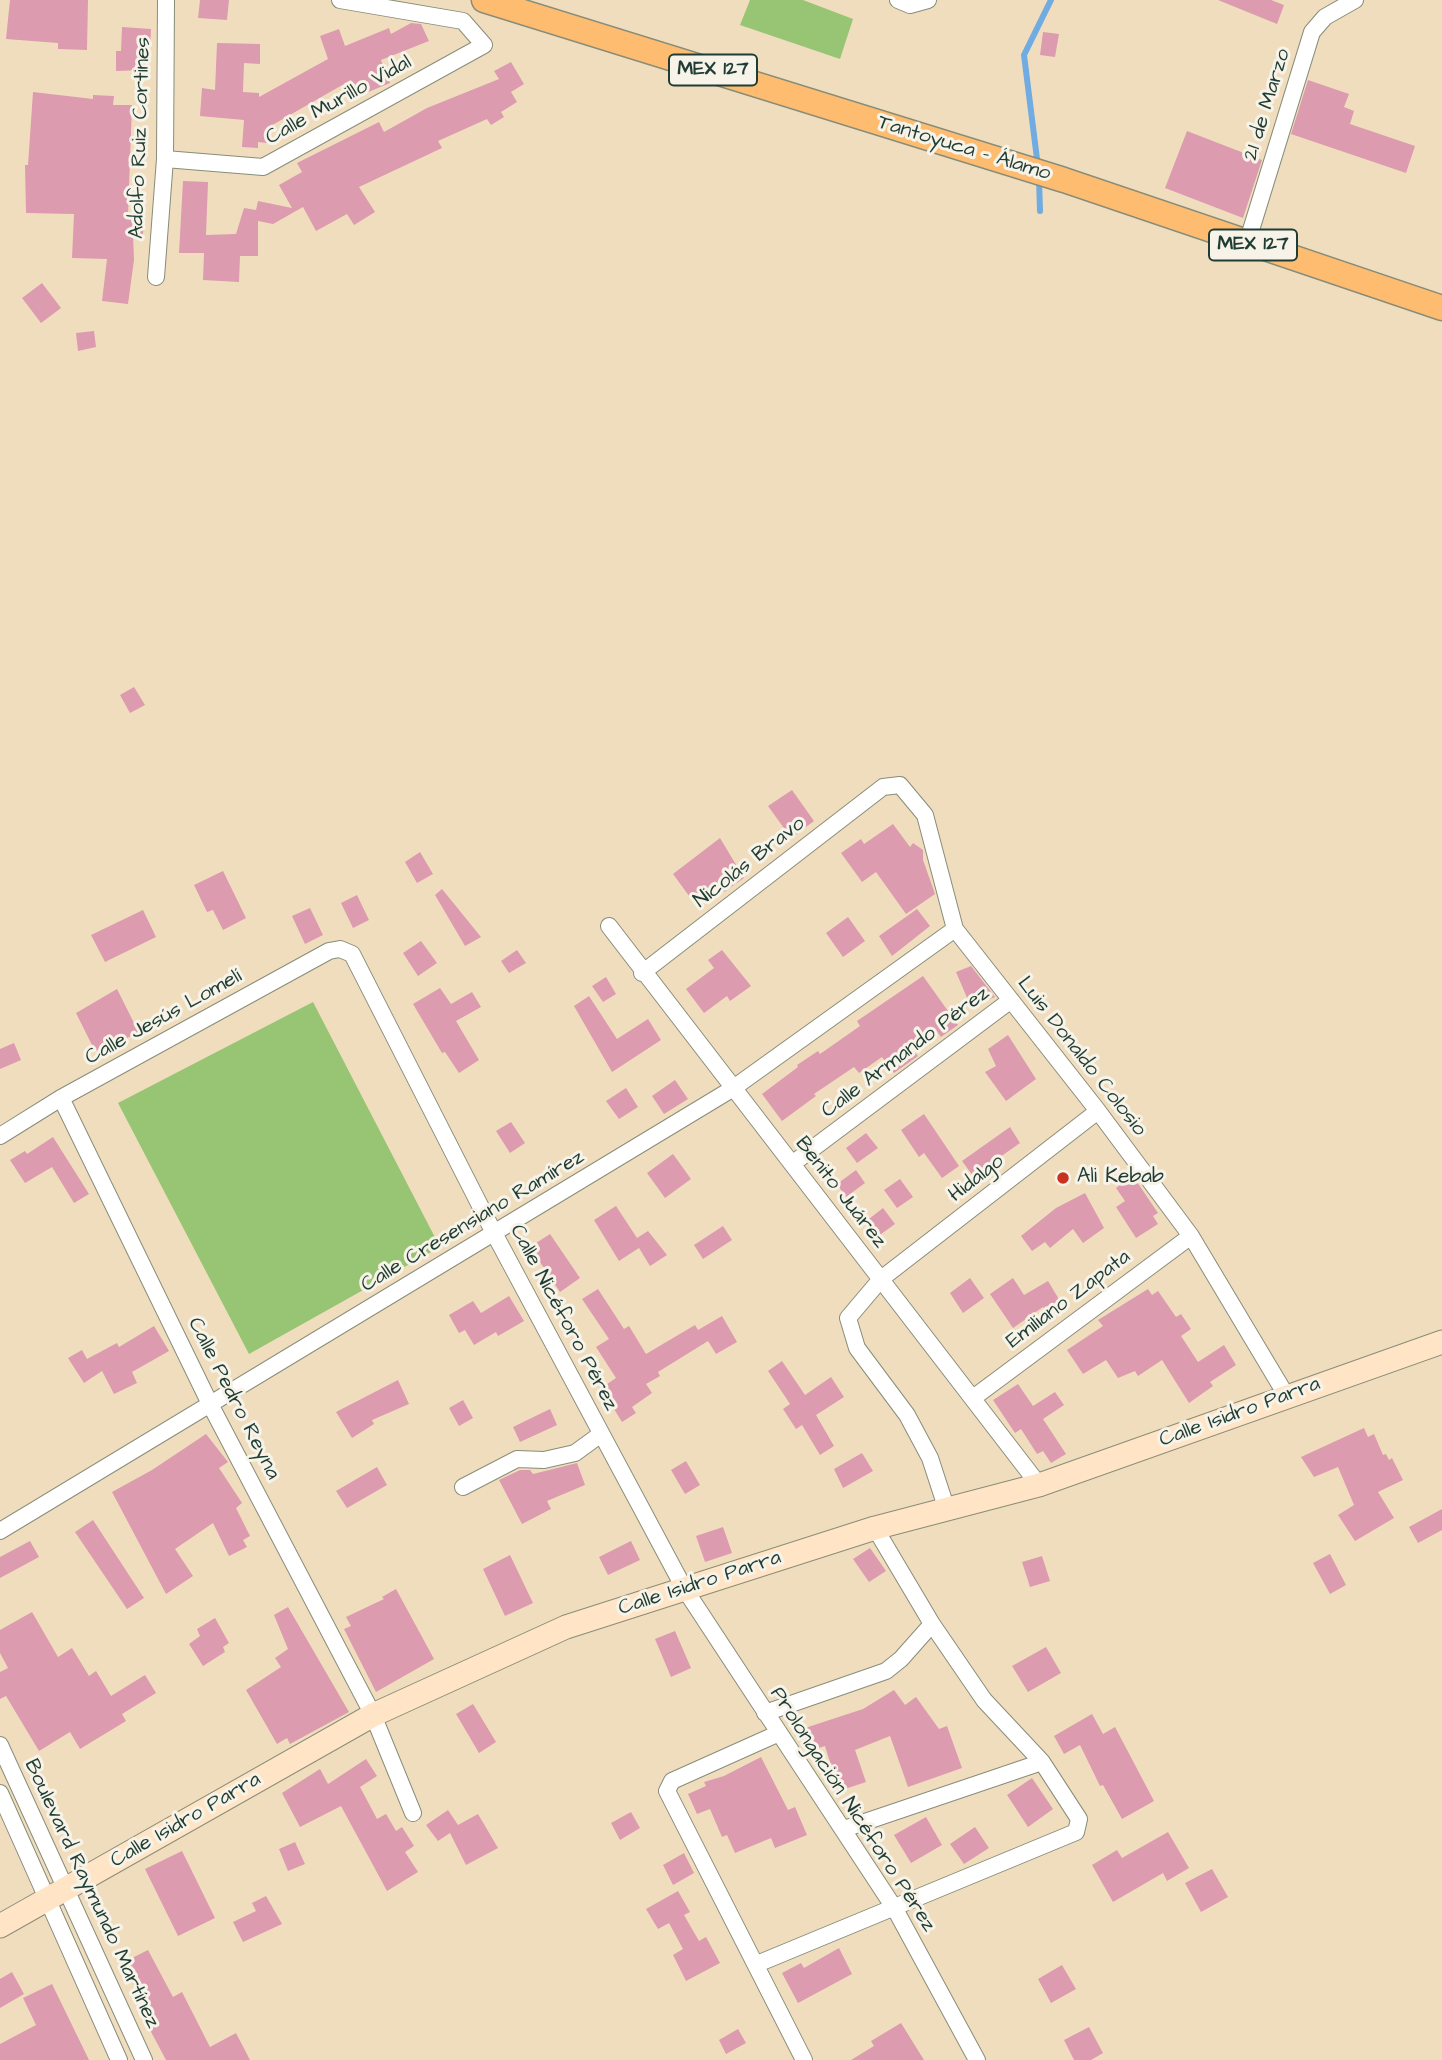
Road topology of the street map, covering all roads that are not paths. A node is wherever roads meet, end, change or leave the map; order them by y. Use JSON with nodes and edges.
{"nodes":[{"id":1,"x":166,"y":0,"type":"edge"},
{"id":2,"x":340,"y":0,"type":"edge"},
{"id":3,"x":484,"y":0,"type":"edge"},
{"id":4,"x":929,"y":0,"type":"edge"},
{"id":5,"x":1355,"y":0,"type":"edge"},
{"id":6,"x":904,"y":3,"type":"edge"},
{"id":7,"x":165,"y":159,"type":"junction"},
{"id":8,"x":1247,"y":243,"type":"junction"},
{"id":9,"x":156,"y":277,"type":"dead end"},
{"id":10,"x":1442,"y":308,"type":"edge"},
{"id":11,"x":883,"y":787,"type":"joint"},
{"id":12,"x":609,"y":926,"type":"dead end"},
{"id":13,"x":955,"y":929,"type":"junction"},
{"id":14,"x":352,"y":954,"type":"joint"},
{"id":15,"x":642,"y":973,"type":"junction"},
{"id":16,"x":1011,"y":1000,"type":"junction"},
{"id":17,"x":732,"y":1089,"type":"junction"},
{"id":18,"x":61,"y":1098,"type":"junction"},
{"id":19,"x":1098,"y":1111,"type":"junction"},
{"id":20,"x":0,"y":1136,"type":"edge"},
{"id":21,"x":792,"y":1164,"type":"junction"},
{"id":22,"x":494,"y":1233,"type":"junction"},
{"id":23,"x":1191,"y":1236,"type":"junction"},
{"id":24,"x":880,"y":1279,"type":"junction"},
{"id":25,"x":1442,"y":1342,"type":"edge"},
{"id":26,"x":1286,"y":1395,"type":"junction"},
{"id":27,"x":973,"y":1398,"type":"junction"},
{"id":28,"x":211,"y":1406,"type":"junction"},
{"id":29,"x":601,"y":1434,"type":"junction"},
{"id":30,"x":1038,"y":1485,"type":"junction"},
{"id":31,"x":463,"y":1487,"type":"dead end"},
{"id":32,"x":947,"y":1510,"type":"junction"},
{"id":33,"x":875,"y":1528,"type":"junction"},
{"id":34,"x":0,"y":1531,"type":"edge"},
{"id":35,"x":684,"y":1588,"type":"junction"},
{"id":36,"x":932,"y":1625,"type":"junction"},
{"id":37,"x":765,"y":1713,"type":"junction"},
{"id":38,"x":373,"y":1715,"type":"junction"},
{"id":39,"x":777,"y":1734,"type":"junction"},
{"id":40,"x":0,"y":1745,"type":"edge"},
{"id":41,"x":1042,"y":1762,"type":"junction"},
{"id":42,"x":0,"y":1793,"type":"edge"},
{"id":43,"x":413,"y":1813,"type":"dead end"},
{"id":44,"x":844,"y":1829,"type":"junction"},
{"id":45,"x":56,"y":1895,"type":"junction"},
{"id":46,"x":895,"y":1909,"type":"junction"},
{"id":47,"x":0,"y":1926,"type":"edge"},
{"id":48,"x":757,"y":1964,"type":"junction"},
{"id":49,"x":118,"y":2060,"type":"edge"},
{"id":50,"x":144,"y":2060,"type":"edge"},
{"id":51,"x":804,"y":2060,"type":"edge"},
{"id":52,"x":977,"y":2060,"type":"edge"}],
"edges":[{"from":1,"to":7,"type":"street","name":"Adolfo Ruiz Cortines"},
{"from":2,"to":7,"type":"street","name":"Calle Murillo Vidal"},
{"from":3,"to":8,"type":"main road","name":"Tantoyuca - Álamo","number":"MEX 127"},
{"from":4,"to":6,"type":"street"},
{"from":5,"to":8,"type":"street","name":"21 de Marzo"},
{"from":7,"to":9,"type":"street","name":"Adolfo Ruiz Cortines"},
{"from":8,"to":10,"type":"main road","name":"Tantoyuca - Álamo","number":"MEX 127"},
{"from":11,"to":13,"type":"street","name":"Luis Donaldo Colosio"},
{"from":11,"to":15,"type":"street","name":"Nicolás Bravo"},
{"from":12,"to":15,"type":"street","name":"Benito Juárez"},
{"from":13,"to":16,"type":"street","name":"Luis Donaldo Colosio"},
{"from":13,"to":17,"type":"street","name":"Calle Cresensiano Ramírez"},
{"from":14,"to":18,"type":"street","name":"Calle Jesús Lomelí"},
{"from":14,"to":22,"type":"street","name":"Calle Nicéforo Pérez"},
{"from":15,"to":17,"type":"street","name":"Benito Juárez"},
{"from":16,"to":19,"type":"street","name":"Luis Donaldo Colosio"},
{"from":16,"to":21,"type":"street","name":"Calle Armando Pérez"},
{"from":17,"to":21,"type":"street","name":"Benito Juárez"},
{"from":17,"to":22,"type":"street","name":"Calle Cresensiano Ramírez"},
{"from":18,"to":20,"type":"street","name":"Calle Jesús Lomelí"},
{"from":18,"to":28,"type":"street","name":"Calle Pedro Reyna"},
{"from":19,"to":23,"type":"street","name":"Luis Donaldo Colosio"},
{"from":19,"to":24,"type":"street","name":"Hidalgo"},
{"from":21,"to":24,"type":"street","name":"Benito Juárez"},
{"from":22,"to":28,"type":"street","name":"Calle Cresensiano Ramírez"},
{"from":22,"to":29,"type":"street","name":"Calle Nicéforo Pérez"},
{"from":23,"to":26,"type":"street","name":"Luis Donaldo Colosio"},
{"from":23,"to":27,"type":"street","name":"Emiliano Zapata"},
{"from":24,"to":27,"type":"street","name":"Benito Juárez"},
{"from":24,"to":32,"type":"street","name":"Hidalgo"},
{"from":25,"to":26,"type":"street","name":"Calle Isidro Parra"},
{"from":26,"to":30,"type":"street","name":"Calle Isidro Parra"},
{"from":27,"to":30,"type":"street","name":"Benito Juárez"},
{"from":28,"to":34,"type":"street","name":"Calle Cresensiano Ramírez"},
{"from":28,"to":38,"type":"street","name":"Calle Pedro Reyna"},
{"from":29,"to":31,"type":"street"},
{"from":29,"to":35,"type":"street","name":"Calle Nicéforo Pérez"},
{"from":30,"to":32,"type":"street","name":"Calle Isidro Parra"},
{"from":32,"to":33,"type":"street","name":"Calle Isidro Parra"},
{"from":33,"to":35,"type":"street","name":"Calle Isidro Parra"},
{"from":33,"to":36,"type":"street"},
{"from":35,"to":37,"type":"street","name":"Prolongación Nicéforo Pérez"},
{"from":35,"to":38,"type":"street","name":"Calle Isidro Parra"},
{"from":36,"to":37,"type":"street"},
{"from":36,"to":41,"type":"street"},
{"from":37,"to":39,"type":"street","name":"Prolongación Nicéforo Pérez"},
{"from":38,"to":43,"type":"street","name":"Calle Pedro Reyna"},
{"from":38,"to":45,"type":"street","name":"Calle Isidro Parra"},
{"from":39,"to":44,"type":"street","name":"Prolongación Nicéforo Pérez"},
{"from":39,"to":48,"type":"street"},
{"from":40,"to":45,"type":"street","name":"Boulevard Raymundo Martínez"},
{"from":41,"to":44,"type":"street"},
{"from":41,"to":46,"type":"street"},
{"from":42,"to":45,"type":"street","name":"Boulevard Raymundo Martínez"},
{"from":44,"to":46,"type":"street","name":"Prolongación Nicéforo Pérez"},
{"from":45,"to":47,"type":"street","name":"Calle Isidro Parra"},
{"from":45,"to":49,"type":"street","name":"Boulevard Raymundo Martínez"},
{"from":45,"to":50,"type":"street","name":"Boulevard Raymundo Martínez"},
{"from":46,"to":48,"type":"street"},
{"from":46,"to":52,"type":"street","name":"Prolongación Nicéforo Pérez"},
{"from":48,"to":51,"type":"street"}]}
